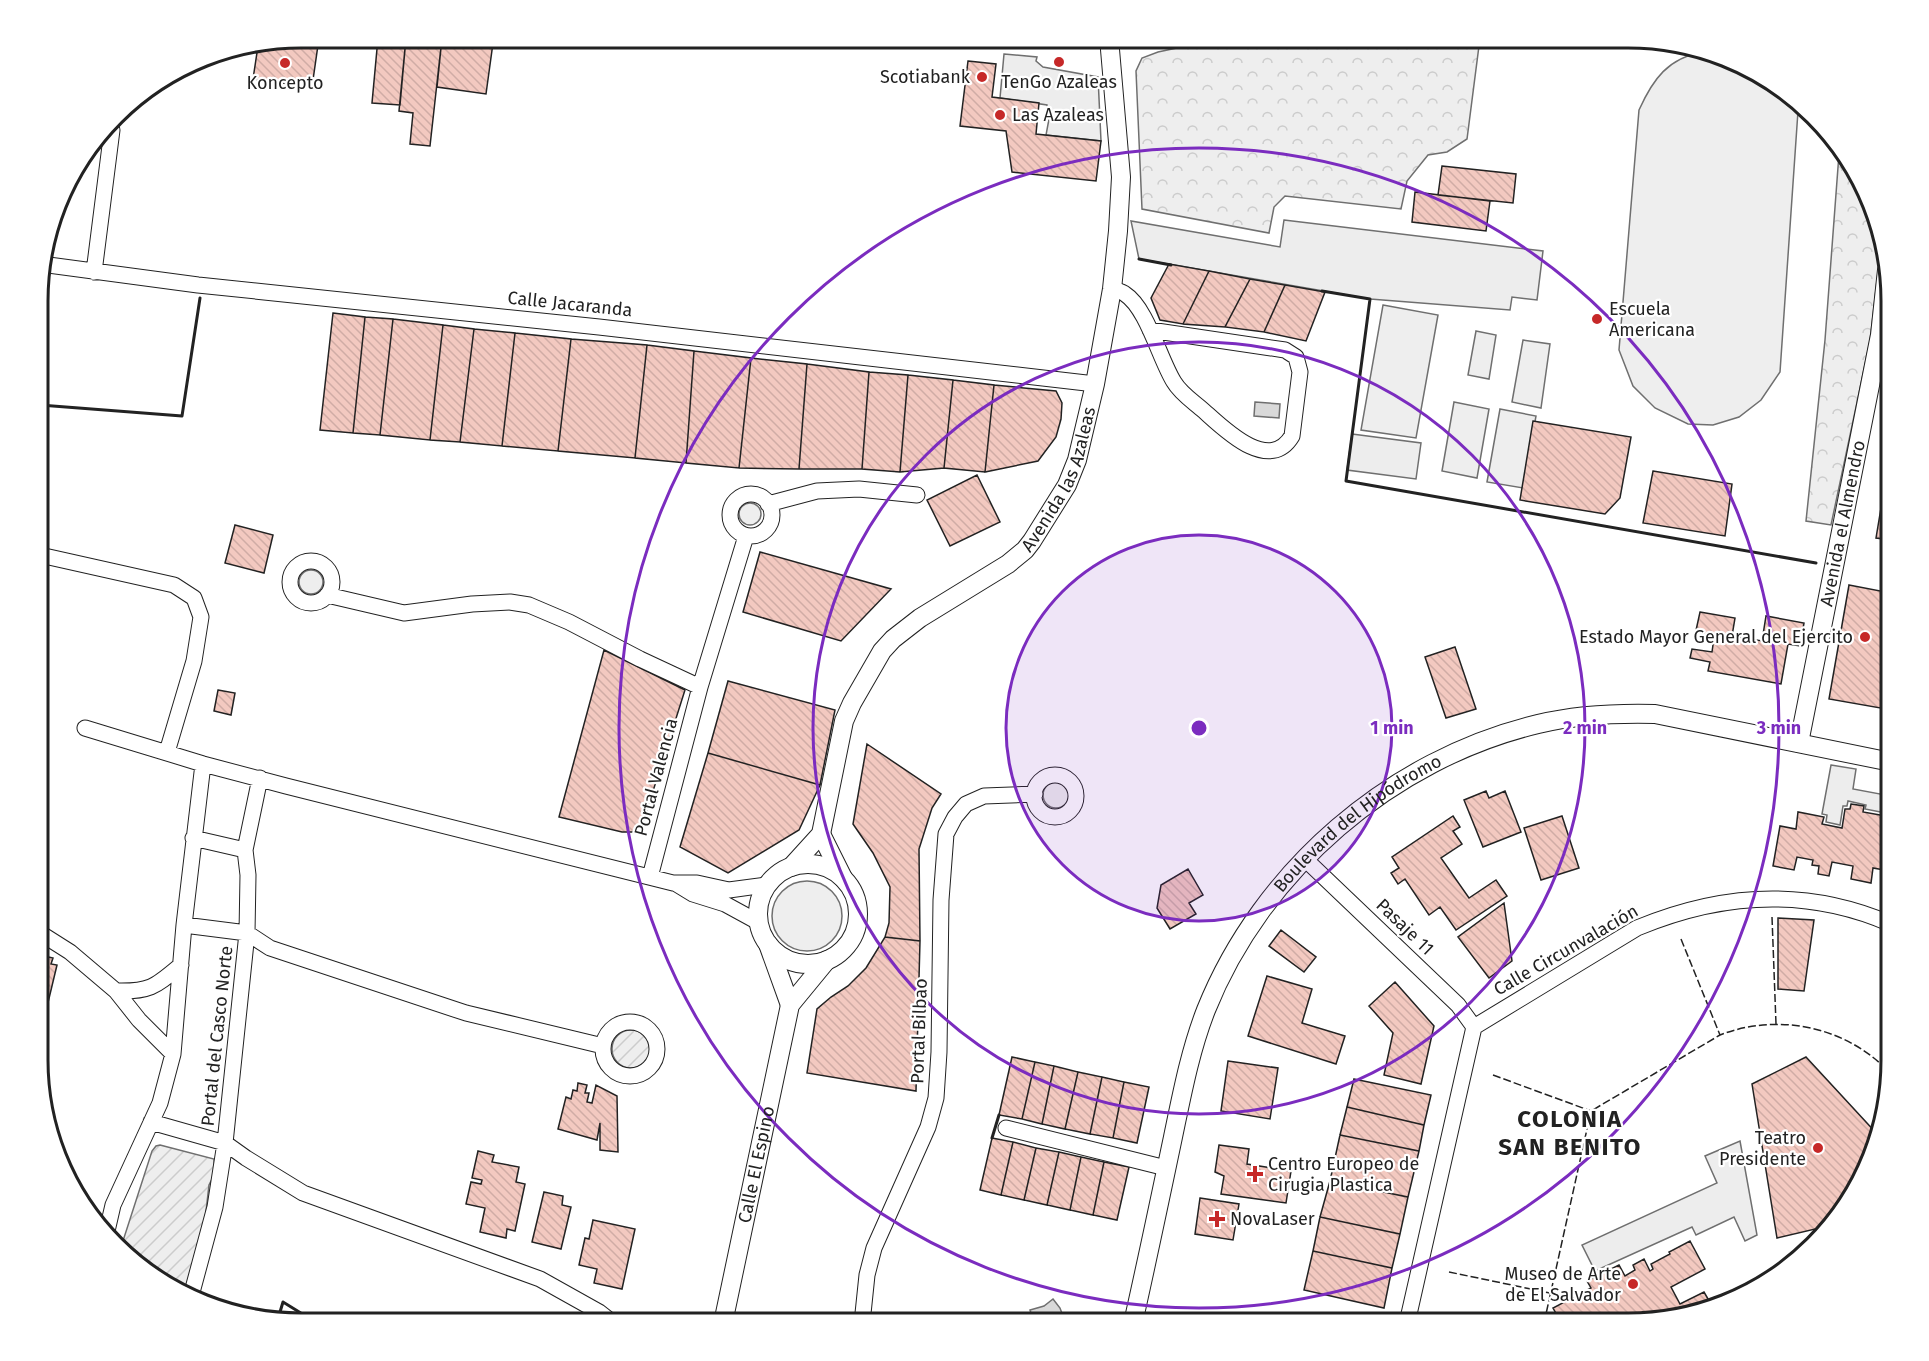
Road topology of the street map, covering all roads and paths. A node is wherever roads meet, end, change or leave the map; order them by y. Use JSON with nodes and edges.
{"nodes":[{"id":1,"x":1110,"y":48,"type":"edge"},
{"id":2,"x":112,"y":133,"type":"edge"},
{"id":3,"x":50,"y":265,"type":"edge"},
{"id":4,"x":94,"y":272,"type":"junction"},
{"id":5,"x":1112,"y":289,"type":"junction"},
{"id":6,"x":1881,"y":326,"type":"edge"},
{"id":7,"x":1150,"y":330,"type":"junction"},
{"id":8,"x":1095,"y":384,"type":"junction"},
{"id":9,"x":917,"y":495,"type":"dead end"},
{"id":10,"x":768,"y":504,"type":"junction"},
{"id":11,"x":746,"y":536,"type":"junction"},
{"id":12,"x":48,"y":557,"type":"edge"},
{"id":13,"x":327,"y":596,"type":"dead end"},
{"id":14,"x":700,"y":687,"type":"junction"},
{"id":15,"x":85,"y":728,"type":"dead end"},
{"id":16,"x":1799,"y":743,"type":"junction"},
{"id":17,"x":167,"y":752,"type":"junction"},
{"id":18,"x":1881,"y":760,"type":"edge"},
{"id":19,"x":203,"y":764,"type":"junction"},
{"id":20,"x":260,"y":778,"type":"junction"},
{"id":21,"x":1035,"y":794,"type":"dead end"},
{"id":22,"x":821,"y":834,"type":"junction"},
{"id":23,"x":193,"y":838,"type":"junction"},
{"id":24,"x":245,"y":850,"type":"junction"},
{"id":25,"x":1305,"y":859,"type":"junction"},
{"id":26,"x":791,"y":867,"type":"junction"},
{"id":27,"x":650,"y":877,"type":"junction"},
{"id":28,"x":843,"y":879,"type":"junction"},
{"id":29,"x":673,"y":883,"type":"junction"},
{"id":30,"x":766,"y":885,"type":"junction"},
{"id":31,"x":1881,"y":920,"type":"edge"},
{"id":32,"x":758,"y":922,"type":"junction"},
{"id":33,"x":184,"y":925,"type":"junction"},
{"id":34,"x":247,"y":933,"type":"junction"},
{"id":35,"x":48,"y":938,"type":"edge"},
{"id":36,"x":768,"y":944,"type":"junction"},
{"id":37,"x":827,"y":960,"type":"junction"},
{"id":38,"x":181,"y":965,"type":"junction"},
{"id":39,"x":116,"y":991,"type":"junction"},
{"id":40,"x":790,"y":1005,"type":"junction"},
{"id":41,"x":1474,"y":1027,"type":"junction"},
{"id":42,"x":603,"y":1046,"type":"dead end"},
{"id":43,"x":173,"y":1054,"type":"junction"},
{"id":44,"x":151,"y":1122,"type":"junction"},
{"id":45,"x":1006,"y":1128,"type":"dead end"},
{"id":46,"x":225,"y":1143,"type":"junction"},
{"id":47,"x":1166,"y":1168,"type":"junction"},
{"id":48,"x":109,"y":1224,"type":"edge"},
{"id":49,"x":193,"y":1289,"type":"edge"},
{"id":50,"x":600,"y":1313,"type":"edge"},
{"id":51,"x":725,"y":1313,"type":"edge"},
{"id":52,"x":863,"y":1313,"type":"edge"},
{"id":53,"x":1135,"y":1313,"type":"edge"},
{"id":54,"x":1409,"y":1313,"type":"edge"}],
"edges":[{"from":1,"to":5,"type":"street","name":"Avenida las Azaleas"},
{"from":2,"to":4,"type":"street"},
{"from":3,"to":4,"type":"street","name":"Calle Jacaranda"},
{"from":4,"to":8,"type":"street","name":"Calle Jacaranda"},
{"from":5,"to":7,"type":"street"},
{"from":5,"to":8,"type":"street","name":"Avenida las Azaleas"},
{"from":6,"to":16,"type":"street","name":"Avenida el Almendro"},
{"from":7,"to":7,"type":"street"},
{"from":8,"to":22,"type":"street","name":"Avenida las Azaleas"},
{"from":9,"to":10,"type":"street"},
{"from":10,"to":11,"type":"street"},
{"from":10,"to":11,"type":"street"},
{"from":11,"to":14,"type":"street","name":"Portal Valencia"},
{"from":12,"to":17,"type":"street"},
{"from":13,"to":14,"type":"street"},
{"from":14,"to":27,"type":"street","name":"Portal Valencia"},
{"from":15,"to":17,"type":"street"},
{"from":16,"to":18,"type":"street","name":"Boulevard del Hipódromo"},
{"from":16,"to":25,"type":"street","name":"Boulevard del Hipódromo"},
{"from":17,"to":19,"type":"street"},
{"from":19,"to":20,"type":"street"},
{"from":19,"to":23,"type":"street"},
{"from":20,"to":24,"type":"street","name":"Portal del Casco Norte"},
{"from":20,"to":27,"type":"street"},
{"from":21,"to":52,"type":"street","name":"Portal Bilbao"},
{"from":22,"to":26,"type":"street"},
{"from":22,"to":28,"type":"street"},
{"from":23,"to":24,"type":"street"},
{"from":23,"to":33,"type":"street"},
{"from":24,"to":34,"type":"street","name":"Portal del Casco Norte"},
{"from":25,"to":41,"type":"street","name":"Pasaje 11"},
{"from":25,"to":47,"type":"street","name":"Boulevard del Hipódromo"},
{"from":26,"to":28,"type":"street"},
{"from":26,"to":30,"type":"street"},
{"from":27,"to":29,"type":"street"},
{"from":28,"to":37,"type":"street"},
{"from":29,"to":30,"type":"street"},
{"from":29,"to":32,"type":"street"},
{"from":30,"to":32,"type":"street"},
{"from":31,"to":41,"type":"street","name":"Calle Circunvalación"},
{"from":32,"to":36,"type":"street"},
{"from":33,"to":34,"type":"street"},
{"from":33,"to":38,"type":"street"},
{"from":34,"to":42,"type":"street"},
{"from":34,"to":46,"type":"street","name":"Portal del Casco Norte"},
{"from":35,"to":39,"type":"street"},
{"from":36,"to":37,"type":"street"},
{"from":36,"to":40,"type":"street"},
{"from":37,"to":40,"type":"street","name":"Calle El Espino"},
{"from":38,"to":39,"type":"street"},
{"from":38,"to":43,"type":"street"},
{"from":39,"to":43,"type":"street"},
{"from":40,"to":51,"type":"street","name":"Calle El Espino"},
{"from":41,"to":54,"type":"street"},
{"from":43,"to":44,"type":"street"},
{"from":44,"to":46,"type":"street"},
{"from":44,"to":48,"type":"street"},
{"from":45,"to":47,"type":"street"},
{"from":46,"to":49,"type":"street","name":"Portal del Casco Norte"},
{"from":46,"to":50,"type":"street"},
{"from":47,"to":53,"type":"street","name":"Boulevard del Hipódromo"}]}
